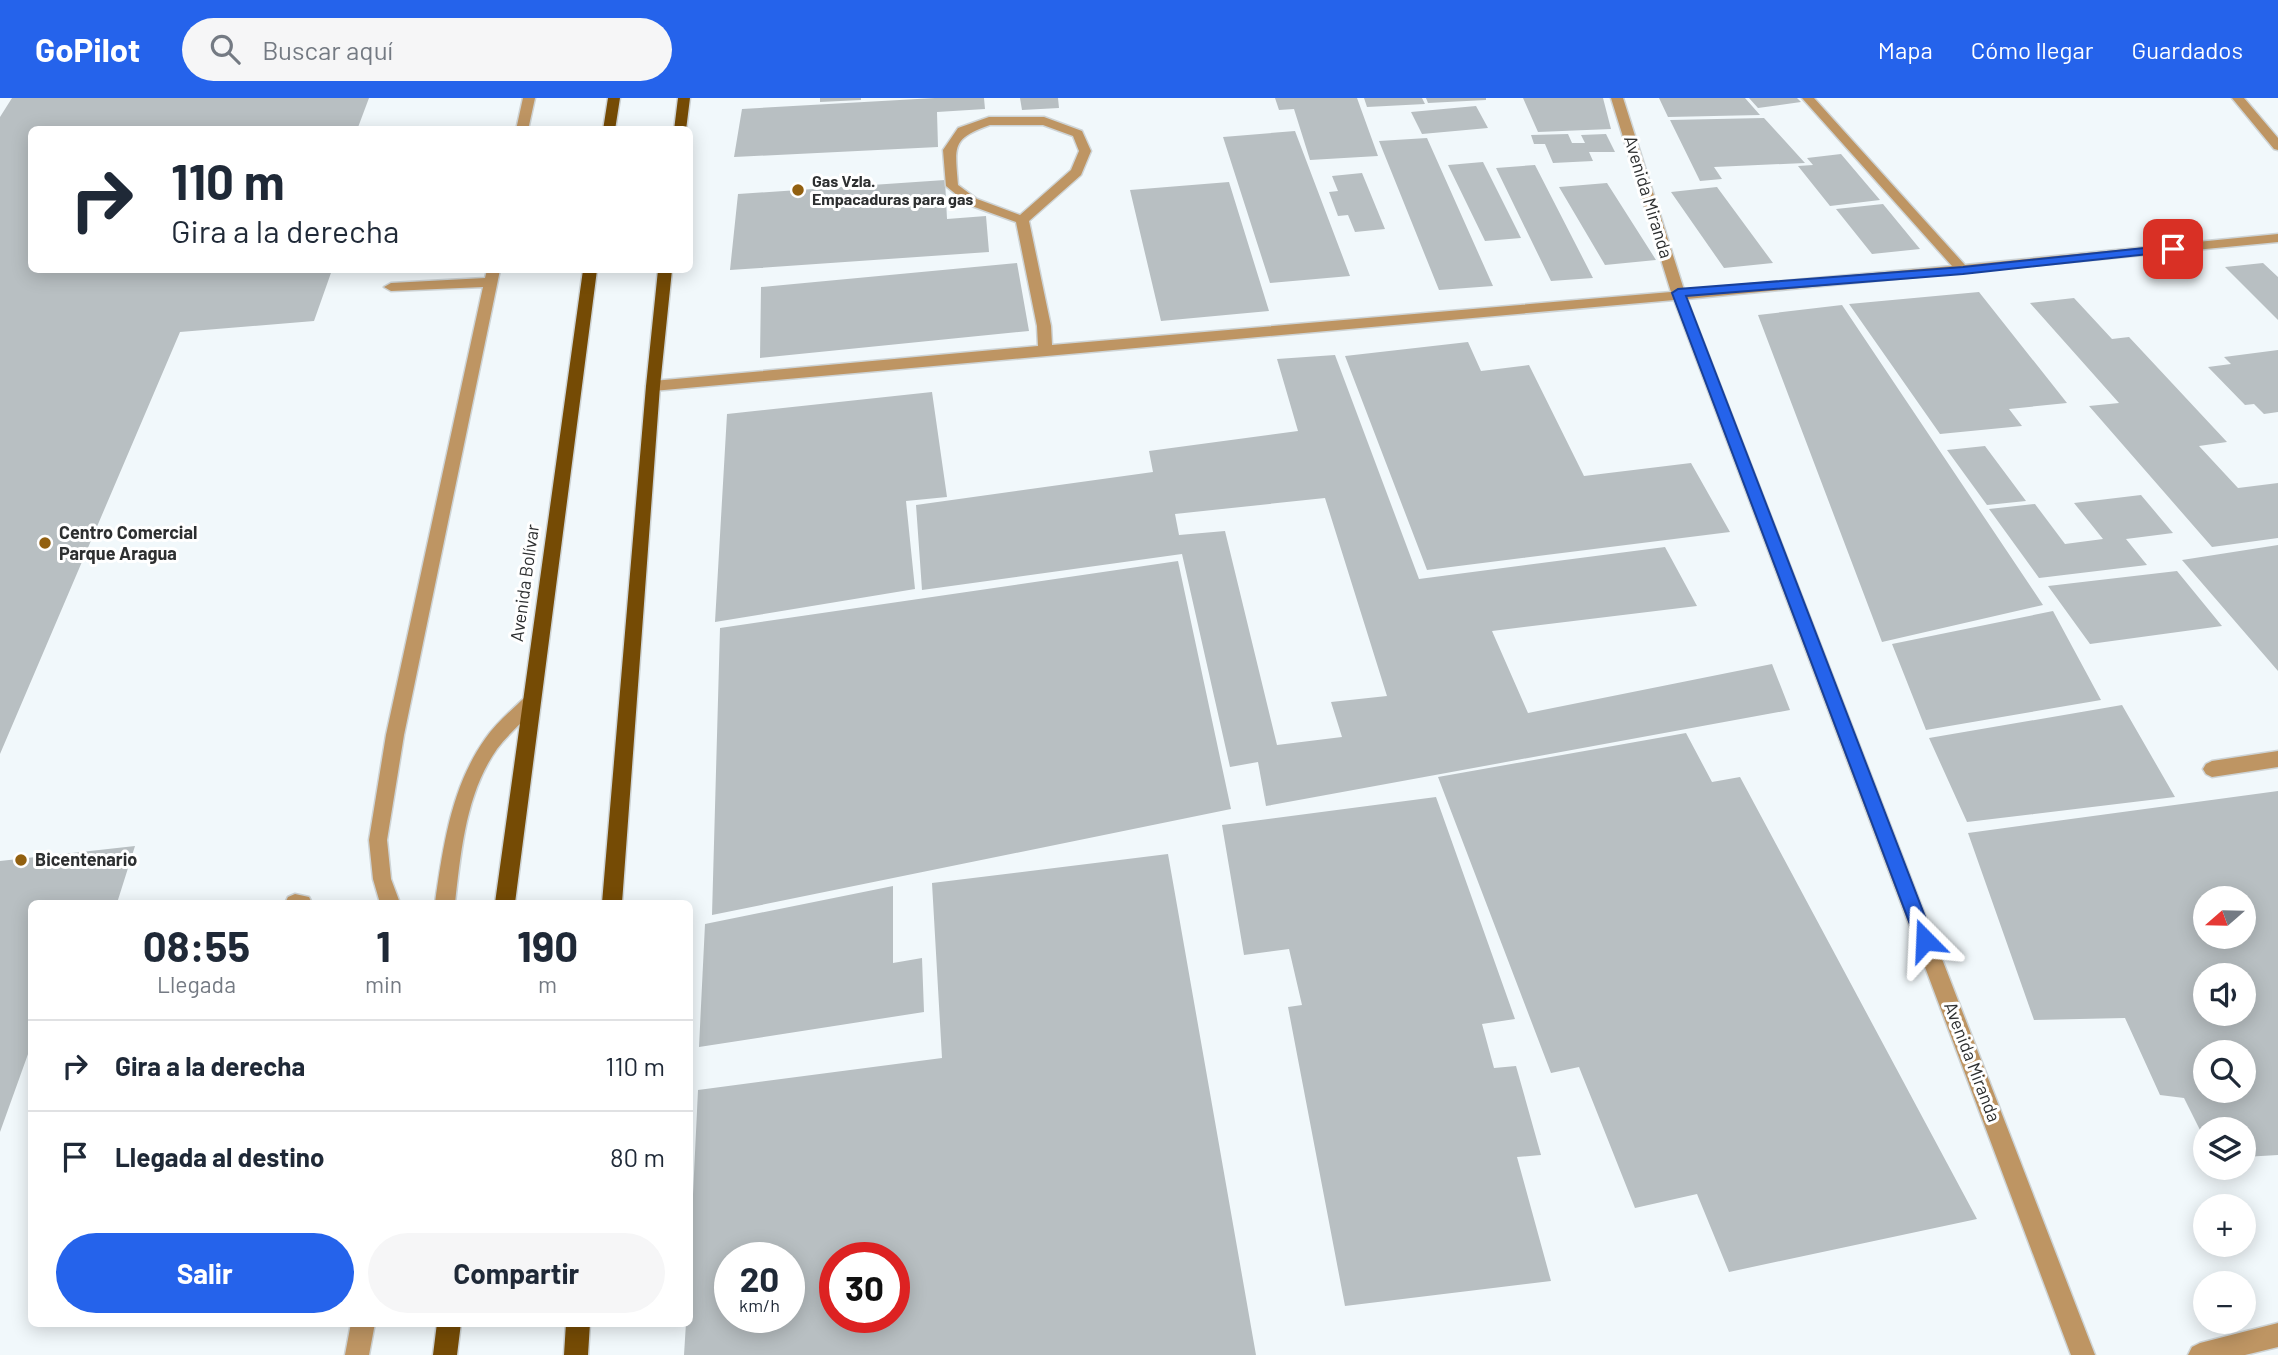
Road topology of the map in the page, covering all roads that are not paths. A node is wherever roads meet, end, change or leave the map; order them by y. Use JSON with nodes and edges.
{"nodes":[{"id":1,"x":529,"y":98,"type":"edge"},
{"id":2,"x":614,"y":98,"type":"edge"},
{"id":3,"x":684,"y":98,"type":"edge"},
{"id":4,"x":1617,"y":98,"type":"edge"},
{"id":5,"x":1808,"y":98,"type":"edge"},
{"id":6,"x":2238,"y":98,"type":"edge"},
{"id":7,"x":523,"y":126,"type":"edge"},
{"id":8,"x":610,"y":126,"type":"edge"},
{"id":9,"x":680,"y":126,"type":"edge"},
{"id":10,"x":2278,"y":146,"type":"edge"},
{"id":11,"x":1021,"y":220,"type":"junction"},
{"id":12,"x":2278,"y":238,"type":"edge"},
{"id":13,"x":1963,"y":270,"type":"junction"},
{"id":14,"x":590,"y":273,"type":"edge"},
{"id":15,"x":665,"y":273,"type":"edge"},
{"id":16,"x":492,"y":276,"type":"edge"},
{"id":17,"x":391,"y":287,"type":"dead end"},
{"id":18,"x":1678,"y":293,"type":"junction"},
{"id":19,"x":1045,"y":349,"type":"junction"},
{"id":20,"x":653,"y":386,"type":"junction"},
{"id":21,"x":532,"y":701,"type":"junction"},
{"id":22,"x":2278,"y":760,"type":"edge"},
{"id":23,"x":2212,"y":769,"type":"dead end"},
{"id":24,"x":389,"y":900,"type":"edge"},
{"id":25,"x":445,"y":900,"type":"edge"},
{"id":26,"x":505,"y":900,"type":"edge"},
{"id":27,"x":612,"y":900,"type":"edge"},
{"id":28,"x":362,"y":1327,"type":"edge"},
{"id":29,"x":448,"y":1327,"type":"edge"},
{"id":30,"x":579,"y":1327,"type":"edge"},
{"id":31,"x":2278,"y":1335,"type":"edge"},
{"id":32,"x":356,"y":1355,"type":"edge"},
{"id":33,"x":445,"y":1355,"type":"edge"},
{"id":34,"x":576,"y":1355,"type":"edge"},
{"id":35,"x":2083,"y":1355,"type":"edge"},
{"id":36,"x":2200,"y":1355,"type":"edge"}],
"edges":[{"from":1,"to":7,"type":"street"},
{"from":2,"to":8,"type":"main road"},
{"from":3,"to":9,"type":"main road"},
{"from":4,"to":18,"type":"street","name":"Avenida Miranda"},
{"from":5,"to":13,"type":"street"},
{"from":6,"to":10,"type":"street"},
{"from":11,"to":11,"type":"street"},
{"from":11,"to":19,"type":"street"},
{"from":12,"to":13,"type":"street"},
{"from":13,"to":18,"type":"street"},
{"from":14,"to":21,"type":"main road","name":"Avenida Bolívar"},
{"from":15,"to":20,"type":"main road"},
{"from":16,"to":17,"type":"street"},
{"from":16,"to":24,"type":"street"},
{"from":18,"to":19,"type":"street"},
{"from":18,"to":35,"type":"street","name":"Avenida Miranda"},
{"from":19,"to":20,"type":"street"},
{"from":20,"to":27,"type":"main road"},
{"from":21,"to":25,"type":"street"},
{"from":21,"to":26,"type":"main road","name":"Avenida Bolívar"},
{"from":22,"to":23,"type":"street"},
{"from":28,"to":32,"type":"street"},
{"from":29,"to":33,"type":"main road"},
{"from":30,"to":34,"type":"main road"},
{"from":31,"to":36,"type":"street"}]}
